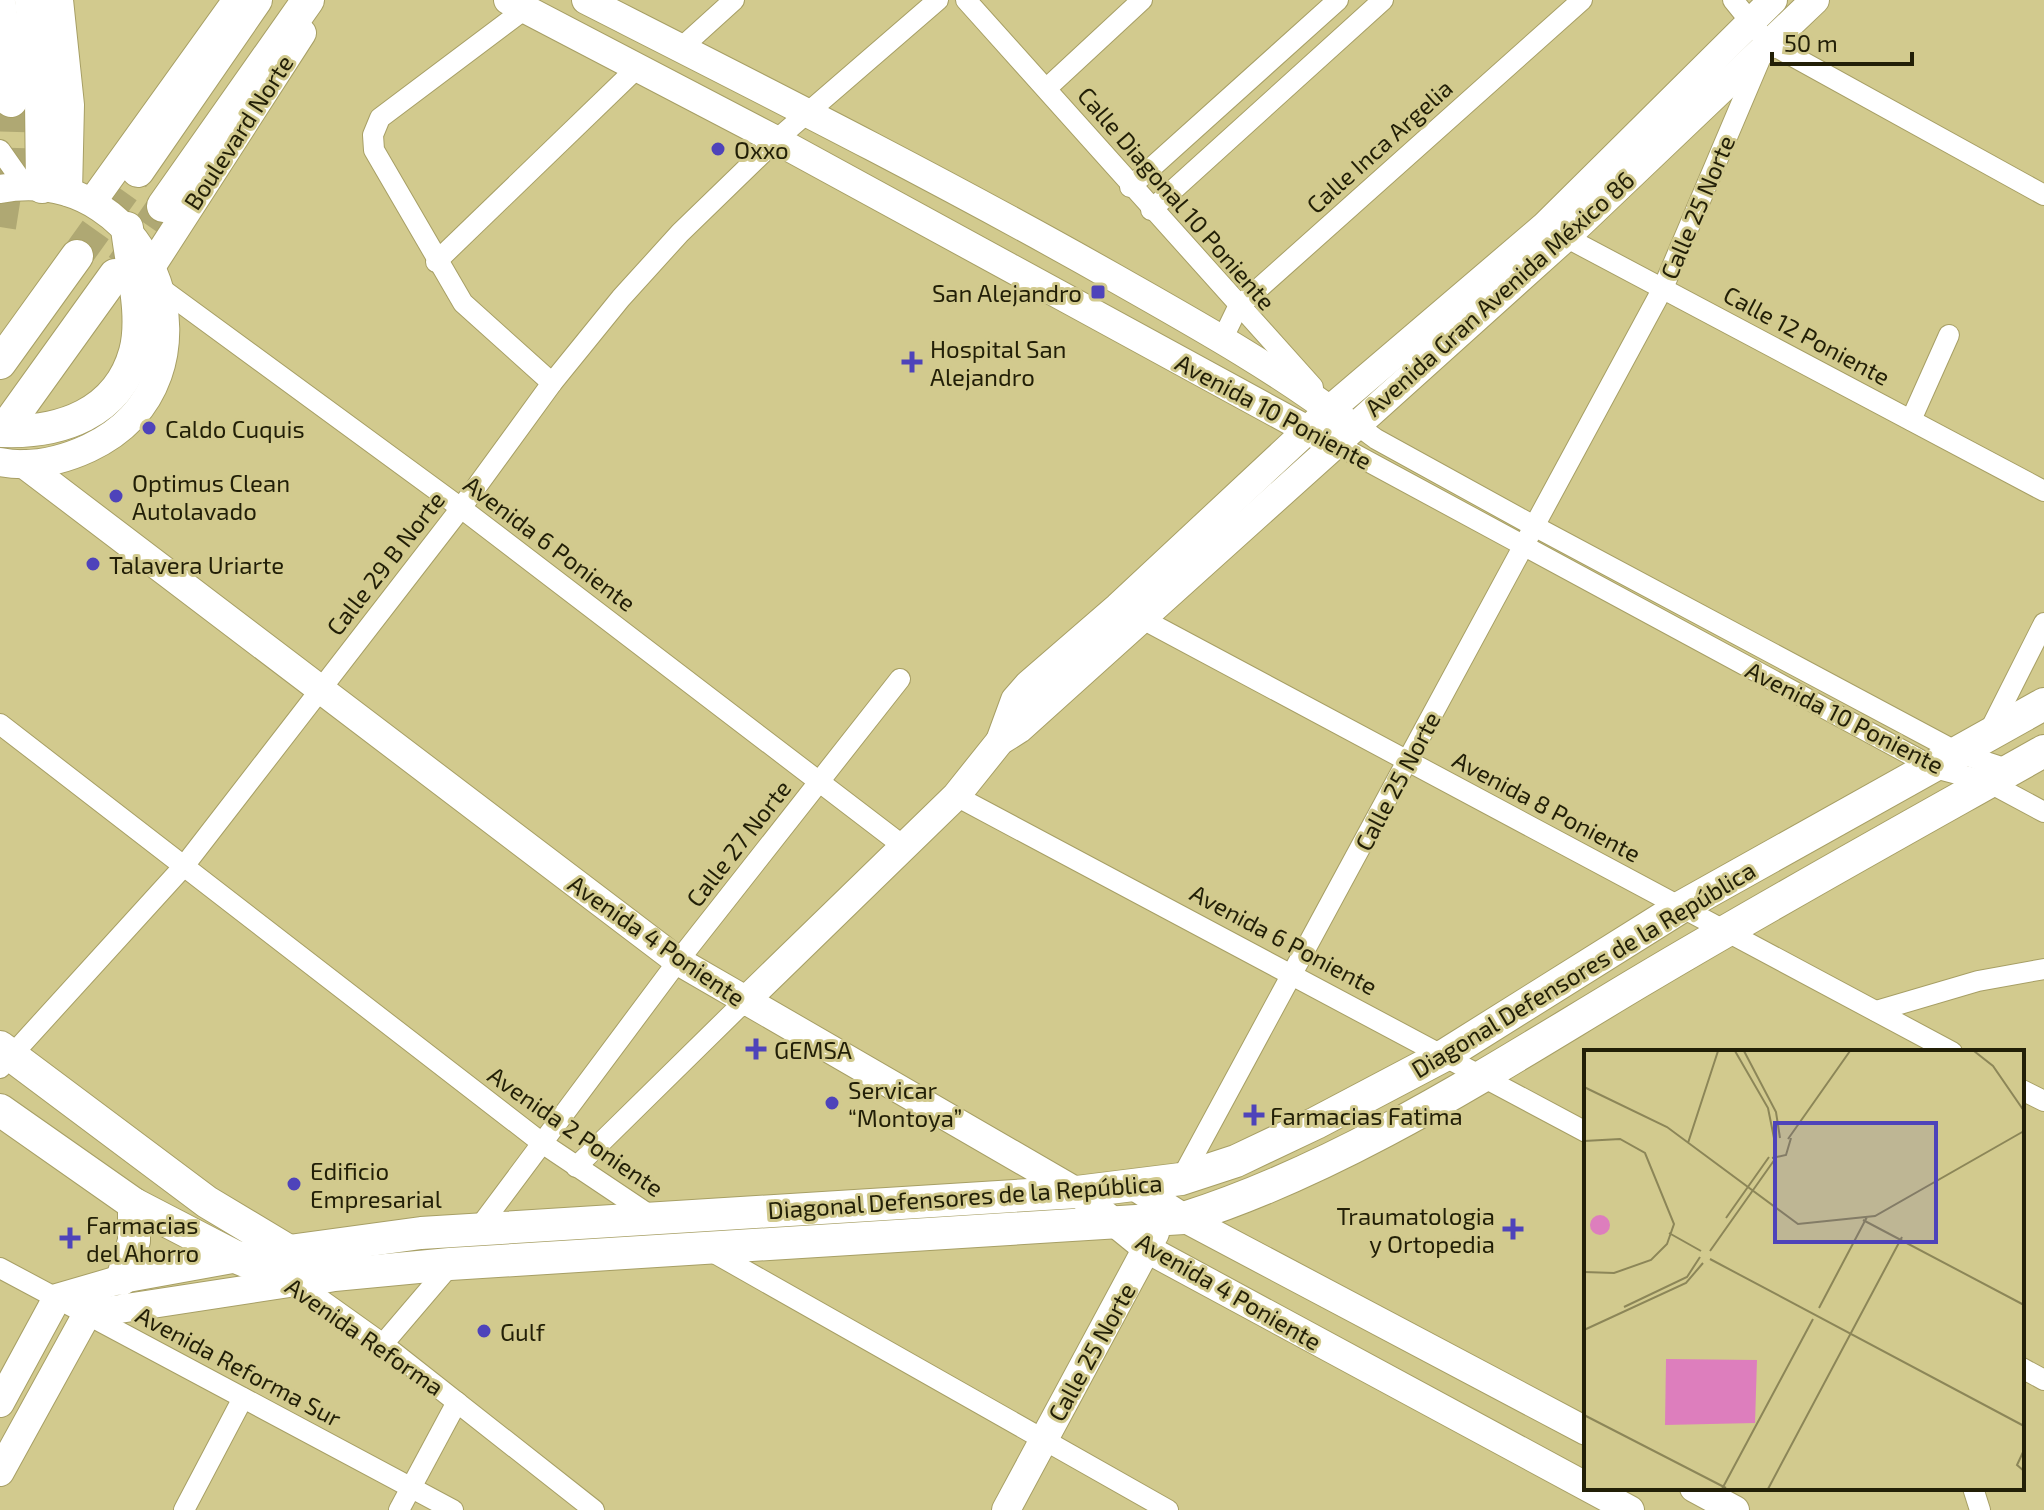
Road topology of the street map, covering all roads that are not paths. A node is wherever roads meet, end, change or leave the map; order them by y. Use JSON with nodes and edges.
{"nodes":[{"id":1,"x":31,"y":0,"type":"edge"},
{"id":2,"x":59,"y":0,"type":"edge"},
{"id":3,"x":237,"y":0,"type":"edge"},
{"id":4,"x":256,"y":0,"type":"edge"},
{"id":5,"x":308,"y":0,"type":"edge"},
{"id":6,"x":323,"y":0,"type":"edge"},
{"id":7,"x":586,"y":0,"type":"edge"},
{"id":8,"x":734,"y":0,"type":"edge"},
{"id":9,"x":938,"y":0,"type":"edge"},
{"id":10,"x":966,"y":0,"type":"edge"},
{"id":11,"x":1142,"y":0,"type":"edge"},
{"id":12,"x":1338,"y":0,"type":"edge"},
{"id":13,"x":1383,"y":0,"type":"edge"},
{"id":14,"x":1582,"y":0,"type":"edge"},
{"id":15,"x":1773,"y":0,"type":"edge"},
{"id":16,"x":1815,"y":0,"type":"edge"},
{"id":17,"x":517,"y":4,"type":"edge"},
{"id":18,"x":0,"y":6,"type":"edge"},
{"id":19,"x":1750,"y":21,"type":"edge"},
{"id":20,"x":681,"y":48,"type":"junction"},
{"id":21,"x":637,"y":68,"type":"junction"},
{"id":22,"x":1047,"y":88,"type":"junction"},
{"id":23,"x":11,"y":101,"type":"tunnel mouth"},
{"id":24,"x":808,"y":112,"type":"junction"},
{"id":25,"x":776,"y":140,"type":"junction"},
{"id":26,"x":0,"y":150,"type":"edge"},
{"id":27,"x":138,"y":171,"type":"tunnel mouth"},
{"id":28,"x":1130,"y":187,"type":"junction"},
{"id":29,"x":45,"y":192,"type":"edge"},
{"id":30,"x":2044,"y":195,"type":"edge"},
{"id":31,"x":163,"y":206,"type":"tunnel mouth"},
{"id":32,"x":1151,"y":210,"type":"junction"},
{"id":33,"x":127,"y":228,"type":"junction"},
{"id":34,"x":1555,"y":231,"type":"junction"},
{"id":35,"x":77,"y":256,"type":"tunnel mouth"},
{"id":36,"x":436,"y":262,"type":"junction"},
{"id":37,"x":115,"y":275,"type":"tunnel mouth"},
{"id":38,"x":157,"y":276,"type":"junction"},
{"id":39,"x":1663,"y":288,"type":"junction"},
{"id":40,"x":1238,"y":307,"type":"junction"},
{"id":41,"x":1949,"y":335,"type":"dead end"},
{"id":42,"x":1222,"y":340,"type":"junction"},
{"id":43,"x":0,"y":363,"type":"edge"},
{"id":44,"x":552,"y":383,"type":"junction"},
{"id":45,"x":1911,"y":420,"type":"junction"},
{"id":46,"x":1341,"y":422,"type":"junction"},
{"id":47,"x":1307,"y":431,"type":"junction"},
{"id":48,"x":6,"y":457,"type":"edge"},
{"id":49,"x":2044,"y":491,"type":"edge"},
{"id":50,"x":461,"y":508,"type":"junction"},
{"id":51,"x":1534,"y":526,"type":"junction"},
{"id":52,"x":1524,"y":545,"type":"junction"},
{"id":53,"x":1130,"y":612,"type":"junction"},
{"id":54,"x":2044,"y":623,"type":"edge"},
{"id":55,"x":900,"y":679,"type":"dead end"},
{"id":56,"x":319,"y":692,"type":"junction"},
{"id":57,"x":2044,"y":704,"type":"edge"},
{"id":58,"x":0,"y":724,"type":"edge"},
{"id":59,"x":2044,"y":751,"type":"edge"},
{"id":60,"x":1960,"y":753,"type":"junction"},
{"id":61,"x":1408,"y":761,"type":"junction"},
{"id":62,"x":1999,"y":776,"type":"junction"},
{"id":63,"x":820,"y":780,"type":"junction"},
{"id":64,"x":956,"y":796,"type":"junction"},
{"id":65,"x":2044,"y":812,"type":"edge"},
{"id":66,"x":902,"y":845,"type":"junction"},
{"id":67,"x":184,"y":866,"type":"junction"},
{"id":68,"x":1681,"y":907,"type":"junction"},
{"id":69,"x":1725,"y":930,"type":"junction"},
{"id":70,"x":678,"y":961,"type":"junction"},
{"id":71,"x":2044,"y":969,"type":"edge"},
{"id":72,"x":1294,"y":973,"type":"junction"},
{"id":73,"x":744,"y":1002,"type":"junction"},
{"id":74,"x":1876,"y":1011,"type":"junction"},
{"id":75,"x":1948,"y":1050,"type":"edge"},
{"id":76,"x":1445,"y":1055,"type":"junction"},
{"id":77,"x":4,"y":1057,"type":"edge"},
{"id":78,"x":1482,"y":1075,"type":"junction"},
{"id":79,"x":2024,"y":1091,"type":"edge"},
{"id":80,"x":2044,"y":1101,"type":"edge"},
{"id":81,"x":0,"y":1110,"type":"edge"},
{"id":82,"x":1584,"y":1131,"type":"edge"},
{"id":83,"x":542,"y":1143,"type":"junction"},
{"id":84,"x":576,"y":1167,"type":"junction"},
{"id":85,"x":1077,"y":1192,"type":"junction"},
{"id":86,"x":134,"y":1204,"type":"junction"},
{"id":87,"x":1173,"y":1206,"type":"junction"},
{"id":88,"x":656,"y":1219,"type":"junction"},
{"id":89,"x":1114,"y":1224,"type":"junction"},
{"id":90,"x":478,"y":1229,"type":"junction"},
{"id":91,"x":705,"y":1248,"type":"junction"},
{"id":92,"x":1147,"y":1249,"type":"junction"},
{"id":93,"x":287,"y":1251,"type":"junction"},
{"id":94,"x":238,"y":1258,"type":"junction"},
{"id":95,"x":450,"y":1264,"type":"junction"},
{"id":96,"x":0,"y":1268,"type":"edge"},
{"id":97,"x":334,"y":1275,"type":"junction"},
{"id":98,"x":122,"y":1279,"type":"junction"},
{"id":99,"x":296,"y":1282,"type":"junction"},
{"id":100,"x":57,"y":1298,"type":"junction"},
{"id":101,"x":87,"y":1314,"type":"junction"},
{"id":102,"x":383,"y":1344,"type":"junction"},
{"id":103,"x":2024,"y":1369,"type":"edge"},
{"id":104,"x":2044,"y":1380,"type":"edge"},
{"id":105,"x":243,"y":1398,"type":"junction"},
{"id":106,"x":457,"y":1402,"type":"junction"},
{"id":107,"x":0,"y":1403,"type":"edge"},
{"id":108,"x":1584,"y":1430,"type":"edge"},
{"id":109,"x":1042,"y":1441,"type":"junction"},
{"id":110,"x":0,"y":1472,"type":"edge"},
{"id":111,"x":411,"y":1488,"type":"junction"},
{"id":112,"x":1698,"y":1490,"type":"edge"},
{"id":113,"x":1974,"y":1490,"type":"edge"},
{"id":114,"x":1592,"y":1497,"type":"edge"},
{"id":115,"x":184,"y":1510,"type":"edge"},
{"id":116,"x":399,"y":1510,"type":"edge"},
{"id":117,"x":453,"y":1510,"type":"edge"},
{"id":118,"x":594,"y":1510,"type":"edge"},
{"id":119,"x":1006,"y":1510,"type":"edge"},
{"id":120,"x":1168,"y":1510,"type":"edge"},
{"id":121,"x":1630,"y":1510,"type":"edge"},
{"id":122,"x":1735,"y":1510,"type":"edge"},
{"id":123,"x":1980,"y":1510,"type":"edge"}],
"edges":[{"from":1,"to":29,"type":"main road"},
{"from":2,"to":29,"type":"street"},
{"from":3,"to":29,"type":"street"},
{"from":4,"to":27,"type":"main road"},
{"from":5,"to":31,"type":"main road","name":"Boulevard Norte"},
{"from":6,"to":38,"type":"street","name":"Boulevard Norte"},
{"from":7,"to":20,"type":"street","name":"Avenida 10 Poniente"},
{"from":8,"to":20,"type":"street"},
{"from":9,"to":24,"type":"street","name":"Calle 29 B Norte"},
{"from":10,"to":22,"type":"street","name":"Calle Diagonal 10 Poniente"},
{"from":11,"to":22,"type":"street"},
{"from":12,"to":28,"type":"street"},
{"from":13,"to":32,"type":"street"},
{"from":14,"to":40,"type":"street","name":"Calle Inca Argelia"},
{"from":15,"to":19,"type":"street","name":"Avenida Gran Avenida México 86"},
{"from":16,"to":19,"type":"street","name":"Avenida Gran Avenida México 86"},
{"from":17,"to":21,"type":"street","name":"Avenida 10 Poniente"},
{"from":17,"to":36,"type":"street"},
{"from":18,"to":23,"type":"main road"},
{"from":19,"to":30,"type":"street"},
{"from":19,"to":34,"type":"street","name":"Avenida Gran Avenida México 86"},
{"from":19,"to":39,"type":"street","name":"Calle 25 Norte"},
{"from":20,"to":24,"type":"street","name":"Avenida 10 Poniente"},
{"from":21,"to":25,"type":"street","name":"Avenida 10 Poniente"},
{"from":21,"to":36,"type":"street"},
{"from":22,"to":28,"type":"street","name":"Calle Diagonal 10 Poniente"},
{"from":24,"to":25,"type":"street","name":"Calle 29 B Norte"},
{"from":24,"to":42,"type":"street","name":"Avenida 10 Poniente"},
{"from":25,"to":44,"type":"street","name":"Calle 29 B Norte"},
{"from":25,"to":47,"type":"street","name":"Avenida 10 Poniente"},
{"from":26,"to":29,"type":"street"},
{"from":28,"to":32,"type":"street","name":"Calle Diagonal 10 Poniente"},
{"from":29,"to":33,"type":"street"},
{"from":32,"to":40,"type":"street","name":"Calle Diagonal 10 Poniente"},
{"from":33,"to":38,"type":"street"},
{"from":33,"to":48,"type":"main road"},
{"from":34,"to":39,"type":"street","name":"Calle 12 Poniente"},
{"from":34,"to":46,"type":"street","name":"Avenida Gran Avenida México 86"},
{"from":35,"to":43,"type":"main road"},
{"from":36,"to":44,"type":"street"},
{"from":37,"to":48,"type":"main road"},
{"from":38,"to":48,"type":"street"},
{"from":38,"to":50,"type":"street","name":"Avenida 6 Poniente"},
{"from":39,"to":45,"type":"street","name":"Calle 12 Poniente"},
{"from":39,"to":51,"type":"street","name":"Calle 25 Norte"},
{"from":40,"to":42,"type":"street","name":"Calle Inca Argelia"},
{"from":40,"to":46,"type":"street","name":"Calle Diagonal 10 Poniente"},
{"from":41,"to":45,"type":"street"},
{"from":42,"to":46,"type":"street","name":"Avenida 10 Poniente"},
{"from":44,"to":50,"type":"street","name":"Calle 29 B Norte"},
{"from":45,"to":49,"type":"street","name":"Calle 12 Poniente"},
{"from":46,"to":47,"type":"street","name":"Avenida Gran Avenida México 86"},
{"from":46,"to":51,"type":"street","name":"Avenida 10 Poniente"},
{"from":46,"to":52,"type":"street","name":"Avenida 10 Poniente"},
{"from":46,"to":53,"type":"street","name":"Avenida Gran Avenida México 86"},
{"from":47,"to":53,"type":"street","name":"Avenida Gran Avenida México 86"},
{"from":48,"to":56,"type":"street","name":"Avenida 4 Poniente"},
{"from":50,"to":56,"type":"street","name":"Calle 29 B Norte"},
{"from":50,"to":63,"type":"street","name":"Avenida 6 Poniente"},
{"from":51,"to":52,"type":"street","name":"Calle 25 Norte"},
{"from":51,"to":60,"type":"street","name":"Avenida 10 Poniente"},
{"from":52,"to":60,"type":"street","name":"Avenida 10 Poniente"},
{"from":52,"to":61,"type":"street","name":"Calle 25 Norte"},
{"from":53,"to":61,"type":"street","name":"Avenida 8 Poniente"},
{"from":53,"to":64,"type":"street","name":"Avenida Gran Avenida México 86"},
{"from":54,"to":60,"type":"street"},
{"from":55,"to":63,"type":"street","name":"Calle 27 Norte"},
{"from":56,"to":67,"type":"street","name":"Calle 29 B Norte"},
{"from":56,"to":70,"type":"street","name":"Avenida 4 Poniente"},
{"from":57,"to":60,"type":"main road","name":"Diagonal Defensores de la República"},
{"from":58,"to":67,"type":"street","name":"Avenida 2 Poniente"},
{"from":59,"to":62,"type":"main road","name":"Diagonal Defensores de la República"},
{"from":60,"to":62,"type":"street","name":"Avenida 10 Poniente"},
{"from":60,"to":68,"type":"main road","name":"Diagonal Defensores de la República"},
{"from":61,"to":68,"type":"street","name":"Avenida 8 Poniente"},
{"from":61,"to":72,"type":"street","name":"Calle 25 Norte"},
{"from":62,"to":65,"type":"street","name":"Avenida 10 Poniente"},
{"from":62,"to":69,"type":"main road","name":"Diagonal Defensores de la República"},
{"from":63,"to":66,"type":"street","name":"Avenida 6 Poniente"},
{"from":63,"to":70,"type":"street","name":"Calle 27 Norte"},
{"from":64,"to":66,"type":"street","name":"Avenida Gran Avenida México 86"},
{"from":64,"to":72,"type":"street","name":"Avenida 6 Poniente"},
{"from":66,"to":73,"type":"street","name":"Avenida Gran Avenida México 86"},
{"from":67,"to":77,"type":"street","name":"Calle 29 B Norte"},
{"from":67,"to":83,"type":"street","name":"Avenida 2 Poniente"},
{"from":68,"to":69,"type":"street","name":"Avenida 8 Poniente"},
{"from":68,"to":76,"type":"main road","name":"Diagonal Defensores de la República"},
{"from":69,"to":74,"type":"street","name":"Avenida 8 Poniente"},
{"from":69,"to":78,"type":"main road","name":"Diagonal Defensores de la República"},
{"from":70,"to":73,"type":"street","name":"Avenida 4 Poniente"},
{"from":70,"to":83,"type":"street","name":"Calle 27 Norte"},
{"from":71,"to":74,"type":"street"},
{"from":72,"to":76,"type":"street","name":"Avenida 6 Poniente"},
{"from":72,"to":87,"type":"street","name":"Calle 25 Norte"},
{"from":73,"to":84,"type":"street","name":"Avenida Gran Avenida México 86"},
{"from":73,"to":85,"type":"street","name":"Avenida 4 Poniente"},
{"from":74,"to":75,"type":"street","name":"Avenida 8 Poniente"},
{"from":76,"to":78,"type":"street","name":"Avenida 6 Poniente"},
{"from":76,"to":87,"type":"main road","name":"Diagonal Defensores de la República"},
{"from":77,"to":93,"type":"main road","name":"Avenida Reforma"},
{"from":78,"to":82,"type":"street","name":"Avenida 6 Poniente"},
{"from":78,"to":87,"type":"main road","name":"Diagonal Defensores de la República"},
{"from":79,"to":80,"type":"street"},
{"from":81,"to":86,"type":"main road","name":"Avenida Reforma"},
{"from":83,"to":84,"type":"street","name":"Avenida 2 Poniente"},
{"from":83,"to":90,"type":"street","name":"Calle 27 Norte"},
{"from":84,"to":88,"type":"street","name":"Avenida 2 Poniente"},
{"from":85,"to":87,"type":"main road","name":"Diagonal Defensores de la República"},
{"from":85,"to":88,"type":"main road","name":"Diagonal Defensores de la República"},
{"from":85,"to":89,"type":"street","name":"Avenida 4 Poniente"},
{"from":86,"to":94,"type":"main road","name":"Avenida Reforma"},
{"from":86,"to":98,"type":"main road"},
{"from":87,"to":89,"type":"main road","name":"Diagonal Defensores de la República"},
{"from":87,"to":92,"type":"street","name":"Calle 25 Norte"},
{"from":87,"to":108,"type":"street","name":"Avenida 4 Poniente"},
{"from":88,"to":90,"type":"main road","name":"Diagonal Defensores de la República"},
{"from":88,"to":91,"type":"street","name":"Avenida 2 Poniente"},
{"from":89,"to":91,"type":"main road","name":"Diagonal Defensores de la República"},
{"from":89,"to":92,"type":"street","name":"Avenida 4 Poniente"},
{"from":90,"to":93,"type":"main road","name":"Diagonal Defensores de la República"},
{"from":90,"to":95,"type":"street","name":"Calle 27 Norte"},
{"from":91,"to":95,"type":"main road","name":"Diagonal Defensores de la República"},
{"from":91,"to":109,"type":"street","name":"Avenida 2 Poniente"},
{"from":92,"to":109,"type":"street","name":"Calle 25 Norte"},
{"from":92,"to":114,"type":"street","name":"Avenida 4 Poniente"},
{"from":93,"to":94,"type":"main road","name":"Diagonal Defensores de la República"},
{"from":93,"to":97,"type":"main road","name":"Avenida Reforma"},
{"from":94,"to":98,"type":"street","name":"Diagonal Defensores de la República"},
{"from":94,"to":99,"type":"main road","name":"Avenida Reforma"},
{"from":95,"to":97,"type":"main road","name":"Diagonal Defensores de la República"},
{"from":95,"to":102,"type":"street","name":"Calle 27 Norte"},
{"from":96,"to":100,"type":"street","name":"Avenida Reforma Sur"},
{"from":97,"to":99,"type":"main road","name":"Diagonal Defensores de la República"},
{"from":98,"to":100,"type":"street","name":"Diagonal Defensores de la República"},
{"from":99,"to":101,"type":"street","name":"Diagonal Defensores de la República"},
{"from":99,"to":102,"type":"street","name":"Avenida Reforma"},
{"from":100,"to":101,"type":"street","name":"Avenida Reforma Sur"},
{"from":100,"to":107,"type":"street"},
{"from":101,"to":105,"type":"street","name":"Avenida Reforma Sur"},
{"from":101,"to":110,"type":"street"},
{"from":102,"to":106,"type":"street","name":"Avenida Reforma"},
{"from":103,"to":104,"type":"street"},
{"from":105,"to":111,"type":"street","name":"Avenida Reforma Sur"},
{"from":105,"to":115,"type":"street"},
{"from":106,"to":111,"type":"street"},
{"from":106,"to":118,"type":"street","name":"Avenida Reforma"},
{"from":109,"to":119,"type":"street","name":"Calle 25 Norte"},
{"from":109,"to":120,"type":"street","name":"Avenida 2 Poniente"},
{"from":111,"to":116,"type":"street"},
{"from":111,"to":117,"type":"street","name":"Avenida Reforma Sur"},
{"from":112,"to":122,"type":"street"},
{"from":113,"to":123,"type":"street"},
{"from":114,"to":121,"type":"street","name":"Avenida 4 Poniente"}]}
